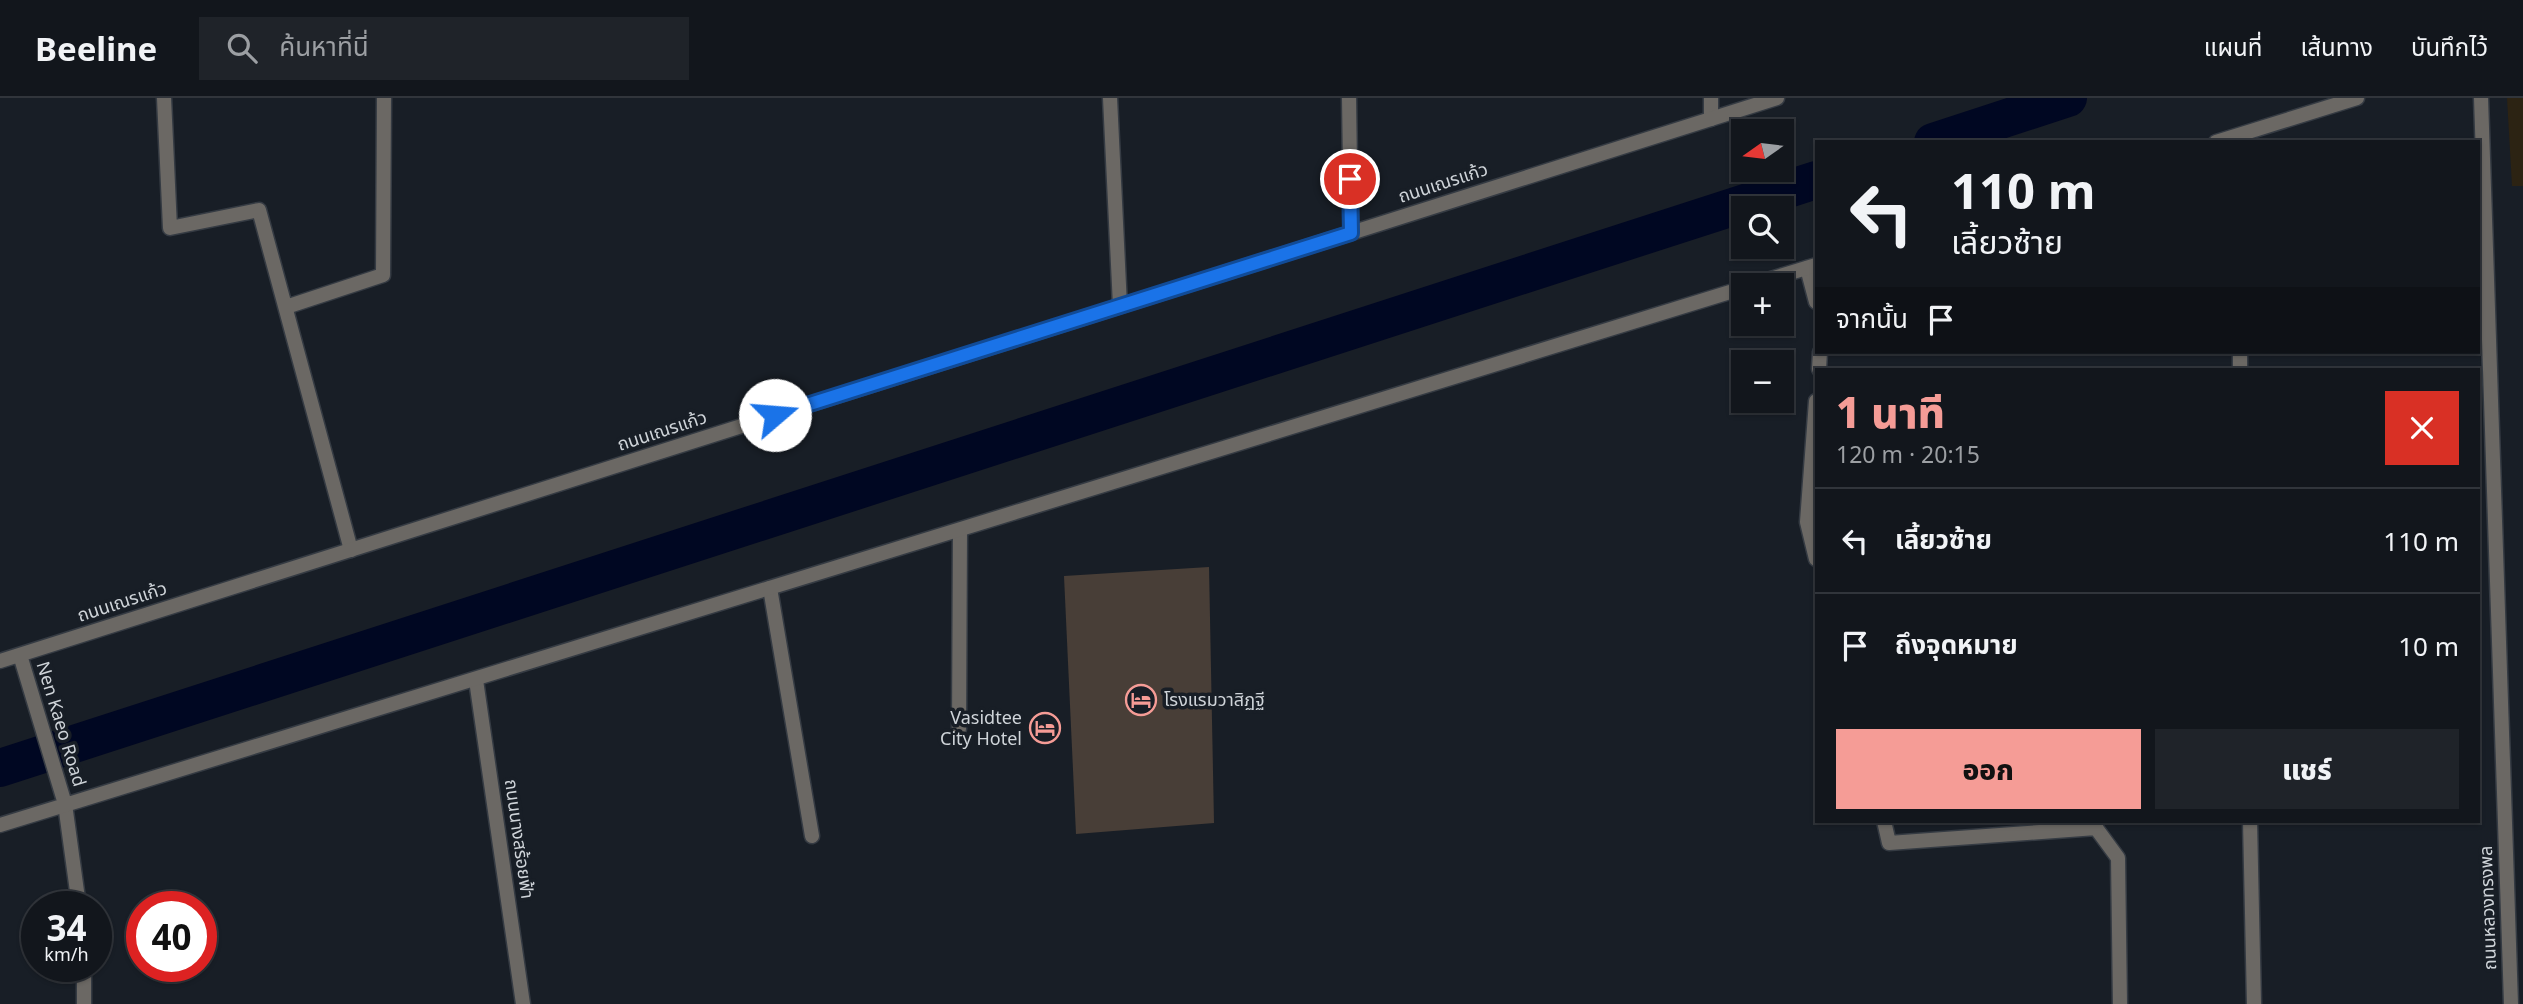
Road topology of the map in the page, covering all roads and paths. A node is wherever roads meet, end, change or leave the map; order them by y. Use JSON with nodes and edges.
{"nodes":[{"id":1,"x":164,"y":98,"type":"edge"},
{"id":2,"x":384,"y":98,"type":"edge"},
{"id":3,"x":1110,"y":98,"type":"edge"},
{"id":4,"x":1349,"y":98,"type":"edge"},
{"id":5,"x":1711,"y":98,"type":"edge"},
{"id":6,"x":1777,"y":98,"type":"edge"},
{"id":7,"x":2357,"y":98,"type":"edge"},
{"id":8,"x":2482,"y":98,"type":"edge"},
{"id":9,"x":1711,"y":119,"type":"junction"},
{"id":10,"x":2235,"y":139,"type":"edge"},
{"id":11,"x":1351,"y":233,"type":"junction"},
{"id":12,"x":1812,"y":267,"type":"edge"},
{"id":13,"x":1792,"y":273,"type":"edge"},
{"id":14,"x":1731,"y":292,"type":"edge"},
{"id":15,"x":1815,"y":293,"type":"edge"},
{"id":16,"x":1120,"y":306,"type":"junction"},
{"id":17,"x":286,"y":307,"type":"junction"},
{"id":18,"x":1815,"y":414,"type":"edge"},
{"id":19,"x":960,"y":530,"type":"junction"},
{"id":20,"x":351,"y":550,"type":"junction"},
{"id":21,"x":1815,"y":555,"type":"edge"},
{"id":22,"x":770,"y":588,"type":"junction"},
{"id":23,"x":20,"y":655,"type":"junction"},
{"id":24,"x":0,"y":661,"type":"edge"},
{"id":25,"x":476,"y":680,"type":"junction"},
{"id":26,"x":959,"y":729,"type":"dead end"},
{"id":27,"x":65,"y":804,"type":"junction"},
{"id":28,"x":1884,"y":823,"type":"edge"},
{"id":29,"x":2250,"y":823,"type":"edge"},
{"id":30,"x":2096,"y":824,"type":"edge"},
{"id":31,"x":0,"y":825,"type":"edge"},
{"id":32,"x":812,"y":836,"type":"dead end"},
{"id":33,"x":77,"y":891,"type":"edge"},
{"id":34,"x":84,"y":982,"type":"edge"},
{"id":35,"x":84,"y":1004,"type":"edge"},
{"id":36,"x":523,"y":1004,"type":"edge"},
{"id":37,"x":2120,"y":1004,"type":"edge"},
{"id":38,"x":2254,"y":1004,"type":"edge"},
{"id":39,"x":2511,"y":1004,"type":"edge"}],
"edges":[{"from":1,"to":17,"type":"street"},
{"from":2,"to":17,"type":"street"},
{"from":3,"to":16,"type":"street"},
{"from":4,"to":11,"type":"street"},
{"from":5,"to":9,"type":"street"},
{"from":6,"to":9,"type":"street","name":"ถนนเณรแก้ว"},
{"from":7,"to":10,"type":"street"},
{"from":8,"to":39,"type":"street","name":"ถนนหลวงทรงพล"},
{"from":9,"to":11,"type":"street","name":"ถนนเณรแก้ว"},
{"from":11,"to":16,"type":"street","name":"ถนนเณรแก้ว"},
{"from":12,"to":13,"type":"street"},
{"from":12,"to":15,"type":"street"},
{"from":14,"to":19,"type":"street"},
{"from":16,"to":20,"type":"street","name":"ถนนเณรแก้ว"},
{"from":17,"to":20,"type":"street"},
{"from":18,"to":21,"type":"street"},
{"from":19,"to":22,"type":"street"},
{"from":19,"to":26,"type":"street"},
{"from":20,"to":23,"type":"street","name":"ถนนเณรแก้ว"},
{"from":22,"to":25,"type":"street"},
{"from":22,"to":32,"type":"street"},
{"from":23,"to":24,"type":"street","name":"ถนนเณรแก้ว"},
{"from":23,"to":27,"type":"street","name":"Nen Kaeo Road"},
{"from":25,"to":27,"type":"street"},
{"from":25,"to":36,"type":"street","name":"ถนนนางสร้อยฟ้า"},
{"from":27,"to":31,"type":"street"},
{"from":27,"to":33,"type":"street","name":"Nen Kaeo Road"},
{"from":28,"to":30,"type":"street"},
{"from":29,"to":38,"type":"street"},
{"from":30,"to":37,"type":"street"},
{"from":34,"to":35,"type":"street"}]}
